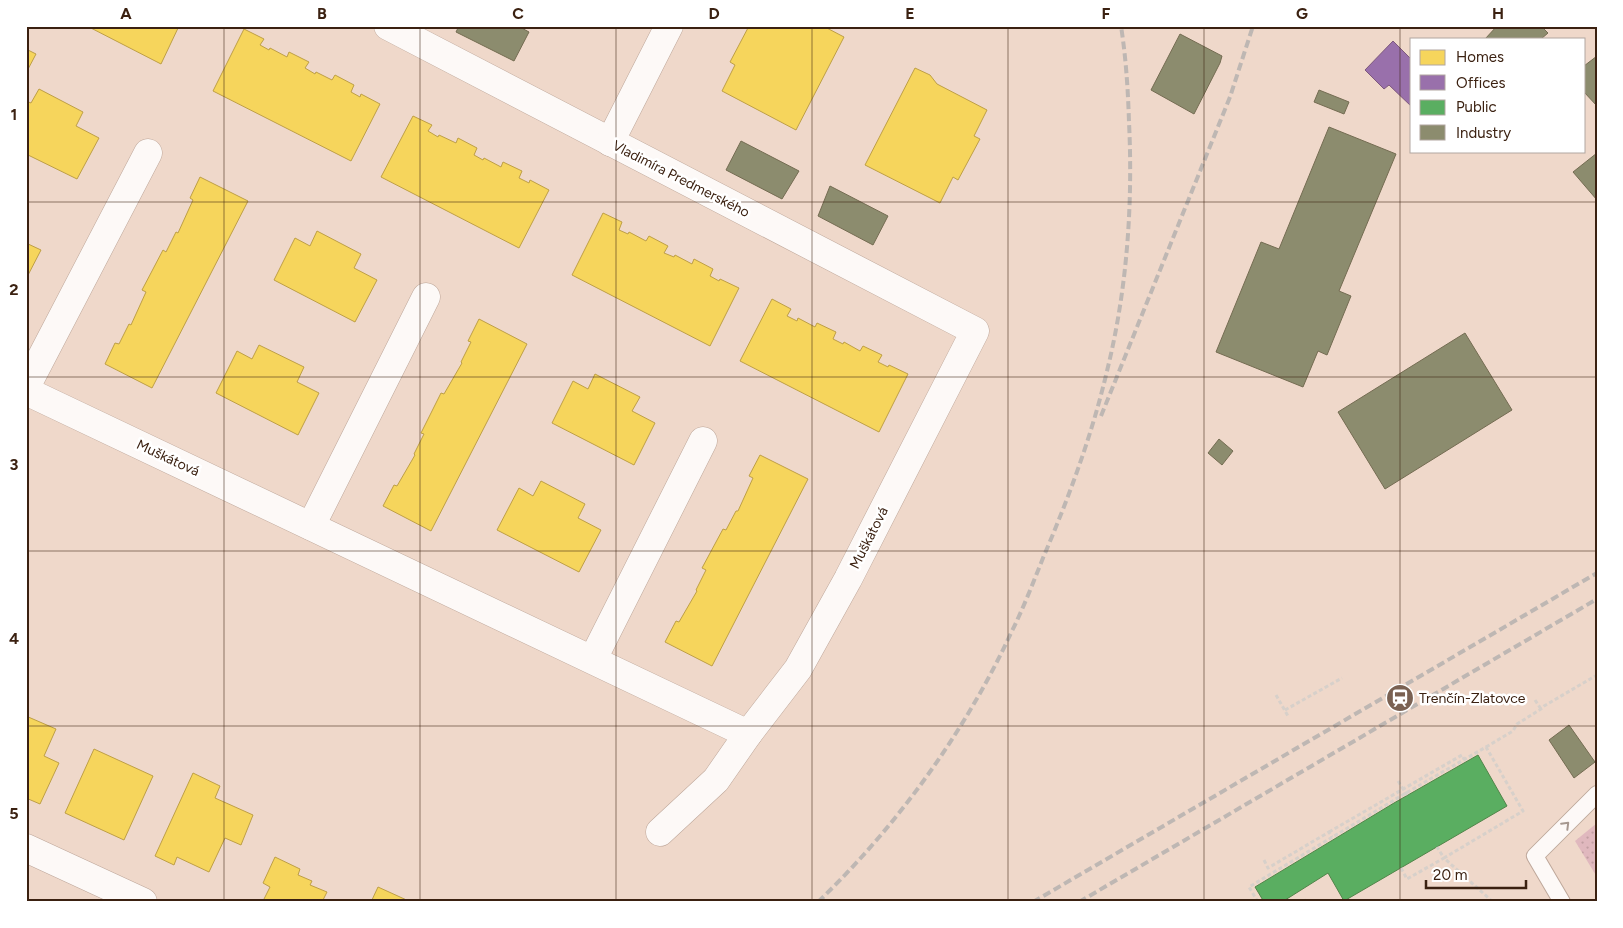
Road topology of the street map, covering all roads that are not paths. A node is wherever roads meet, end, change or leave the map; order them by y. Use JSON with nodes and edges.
{"nodes":[{"id":1,"x":388,"y":26,"type":"edge"},
{"id":2,"x":669,"y":26,"type":"edge"},
{"id":3,"x":610,"y":142,"type":"junction"},
{"id":4,"x":148,"y":153,"type":"dead end"},
{"id":5,"x":426,"y":297,"type":"dead end"},
{"id":6,"x":974,"y":332,"type":"joint"},
{"id":7,"x":26,"y":387,"type":"edge"},
{"id":8,"x":26,"y":391,"type":"edge"},
{"id":9,"x":703,"y":441,"type":"dead end"},
{"id":10,"x":311,"y":526,"type":"junction"},
{"id":11,"x":593,"y":659,"type":"junction"},
{"id":12,"x":748,"y":734,"type":"junction"},
{"id":13,"x":1597,"y":794,"type":"edge"},
{"id":14,"x":660,"y":832,"type":"dead end"},
{"id":15,"x":26,"y":848,"type":"edge"},
{"id":16,"x":143,"y":902,"type":"edge"},
{"id":17,"x":1562,"y":902,"type":"edge"}],
"edges":[{"from":1,"to":3,"type":"street","name":"Vladimíra Predmerského"},
{"from":2,"to":3,"type":"street"},
{"from":3,"to":6,"type":"street","name":"Vladimíra Predmerského"},
{"from":4,"to":7,"type":"street"},
{"from":5,"to":10,"type":"street"},
{"from":6,"to":12,"type":"street","name":"Muškátová"},
{"from":8,"to":10,"type":"street","name":"Muškátová"},
{"from":9,"to":11,"type":"street"},
{"from":10,"to":11,"type":"street","name":"Muškátová"},
{"from":11,"to":12,"type":"street","name":"Muškátová"},
{"from":12,"to":14,"type":"street","name":"Muškátová"},
{"from":17,"to":13,"type":"lane","one_way":true},
{"from":15,"to":16,"type":"street"}]}
